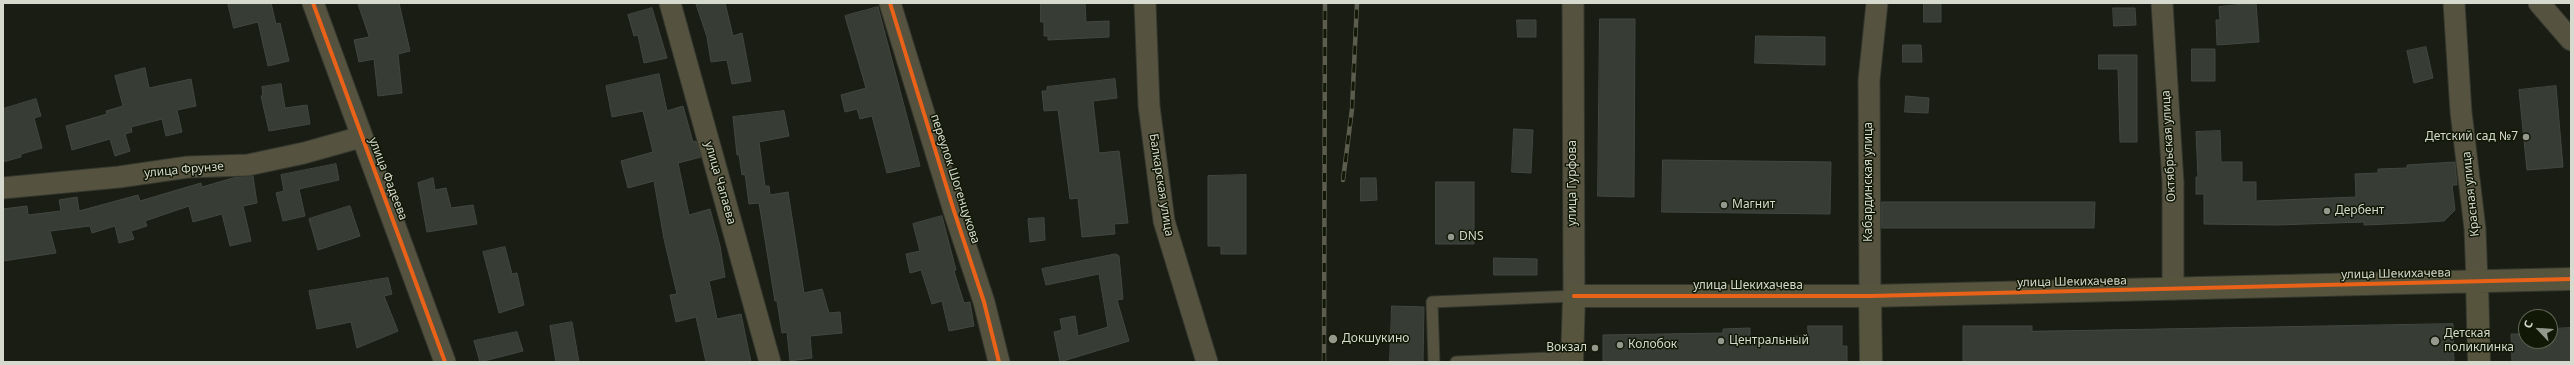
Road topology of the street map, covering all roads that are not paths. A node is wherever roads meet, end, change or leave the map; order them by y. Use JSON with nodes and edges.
{"nodes":[{"id":1,"x":313,"y":3,"type":"edge"},
{"id":2,"x":670,"y":3,"type":"edge"},
{"id":3,"x":890,"y":3,"type":"edge"},
{"id":4,"x":1145,"y":3,"type":"edge"},
{"id":5,"x":1573,"y":3,"type":"edge"},
{"id":6,"x":1877,"y":3,"type":"edge"},
{"id":7,"x":2162,"y":3,"type":"edge"},
{"id":8,"x":2454,"y":3,"type":"edge"},
{"id":9,"x":2539,"y":3,"type":"edge"},
{"id":10,"x":2571,"y":40,"type":"edge"},
{"id":11,"x":361,"y":136,"type":"junction"},
{"id":12,"x":3,"y":188,"type":"edge"},
{"id":13,"x":2571,"y":280,"type":"edge"},
{"id":14,"x":2477,"y":282,"type":"junction"},
{"id":15,"x":2173,"y":289,"type":"junction"},
{"id":16,"x":1574,"y":296,"type":"junction"},
{"id":17,"x":1870,"y":296,"type":"junction"},
{"id":18,"x":1572,"y":360,"type":"edge"},
{"id":19,"x":445,"y":362,"type":"edge"},
{"id":20,"x":770,"y":362,"type":"edge"},
{"id":21,"x":999,"y":362,"type":"edge"},
{"id":22,"x":1207,"y":362,"type":"edge"},
{"id":23,"x":1434,"y":362,"type":"edge"},
{"id":24,"x":1456,"y":362,"type":"edge"},
{"id":25,"x":1871,"y":362,"type":"edge"},
{"id":26,"x":2478,"y":362,"type":"edge"}],
"edges":[{"from":1,"to":11,"type":"street","name":"улица Фадеева"},
{"from":2,"to":20,"type":"street","name":"улица Чапаева"},
{"from":3,"to":21,"type":"street","name":"переулок Шогенцукова"},
{"from":4,"to":22,"type":"street","name":"Балкарская улица"},
{"from":5,"to":16,"type":"street","name":"улица Гурфова"},
{"from":6,"to":17,"type":"street","name":"Кабардинская улица"},
{"from":7,"to":15,"type":"street","name":"Октябрьская улица"},
{"from":8,"to":14,"type":"street","name":"Красная улица"},
{"from":9,"to":10,"type":"street"},
{"from":11,"to":12,"type":"street","name":"улица Фрунзе"},
{"from":11,"to":19,"type":"street","name":"улица Фадеева"},
{"from":13,"to":14,"type":"street","name":"улица Шекихачева"},
{"from":14,"to":15,"type":"street","name":"улица Шекихачева"},
{"from":14,"to":26,"type":"street","name":"Красная улица"},
{"from":15,"to":17,"type":"street","name":"улица Шекихачева"},
{"from":16,"to":17,"type":"street","name":"улица Шекихачева"},
{"from":16,"to":18,"type":"street","name":"улица Гурфова"},
{"from":16,"to":23,"type":"lane"},
{"from":17,"to":25,"type":"street","name":"Кабардинская улица"},
{"from":18,"to":24,"type":"lane"}]}
